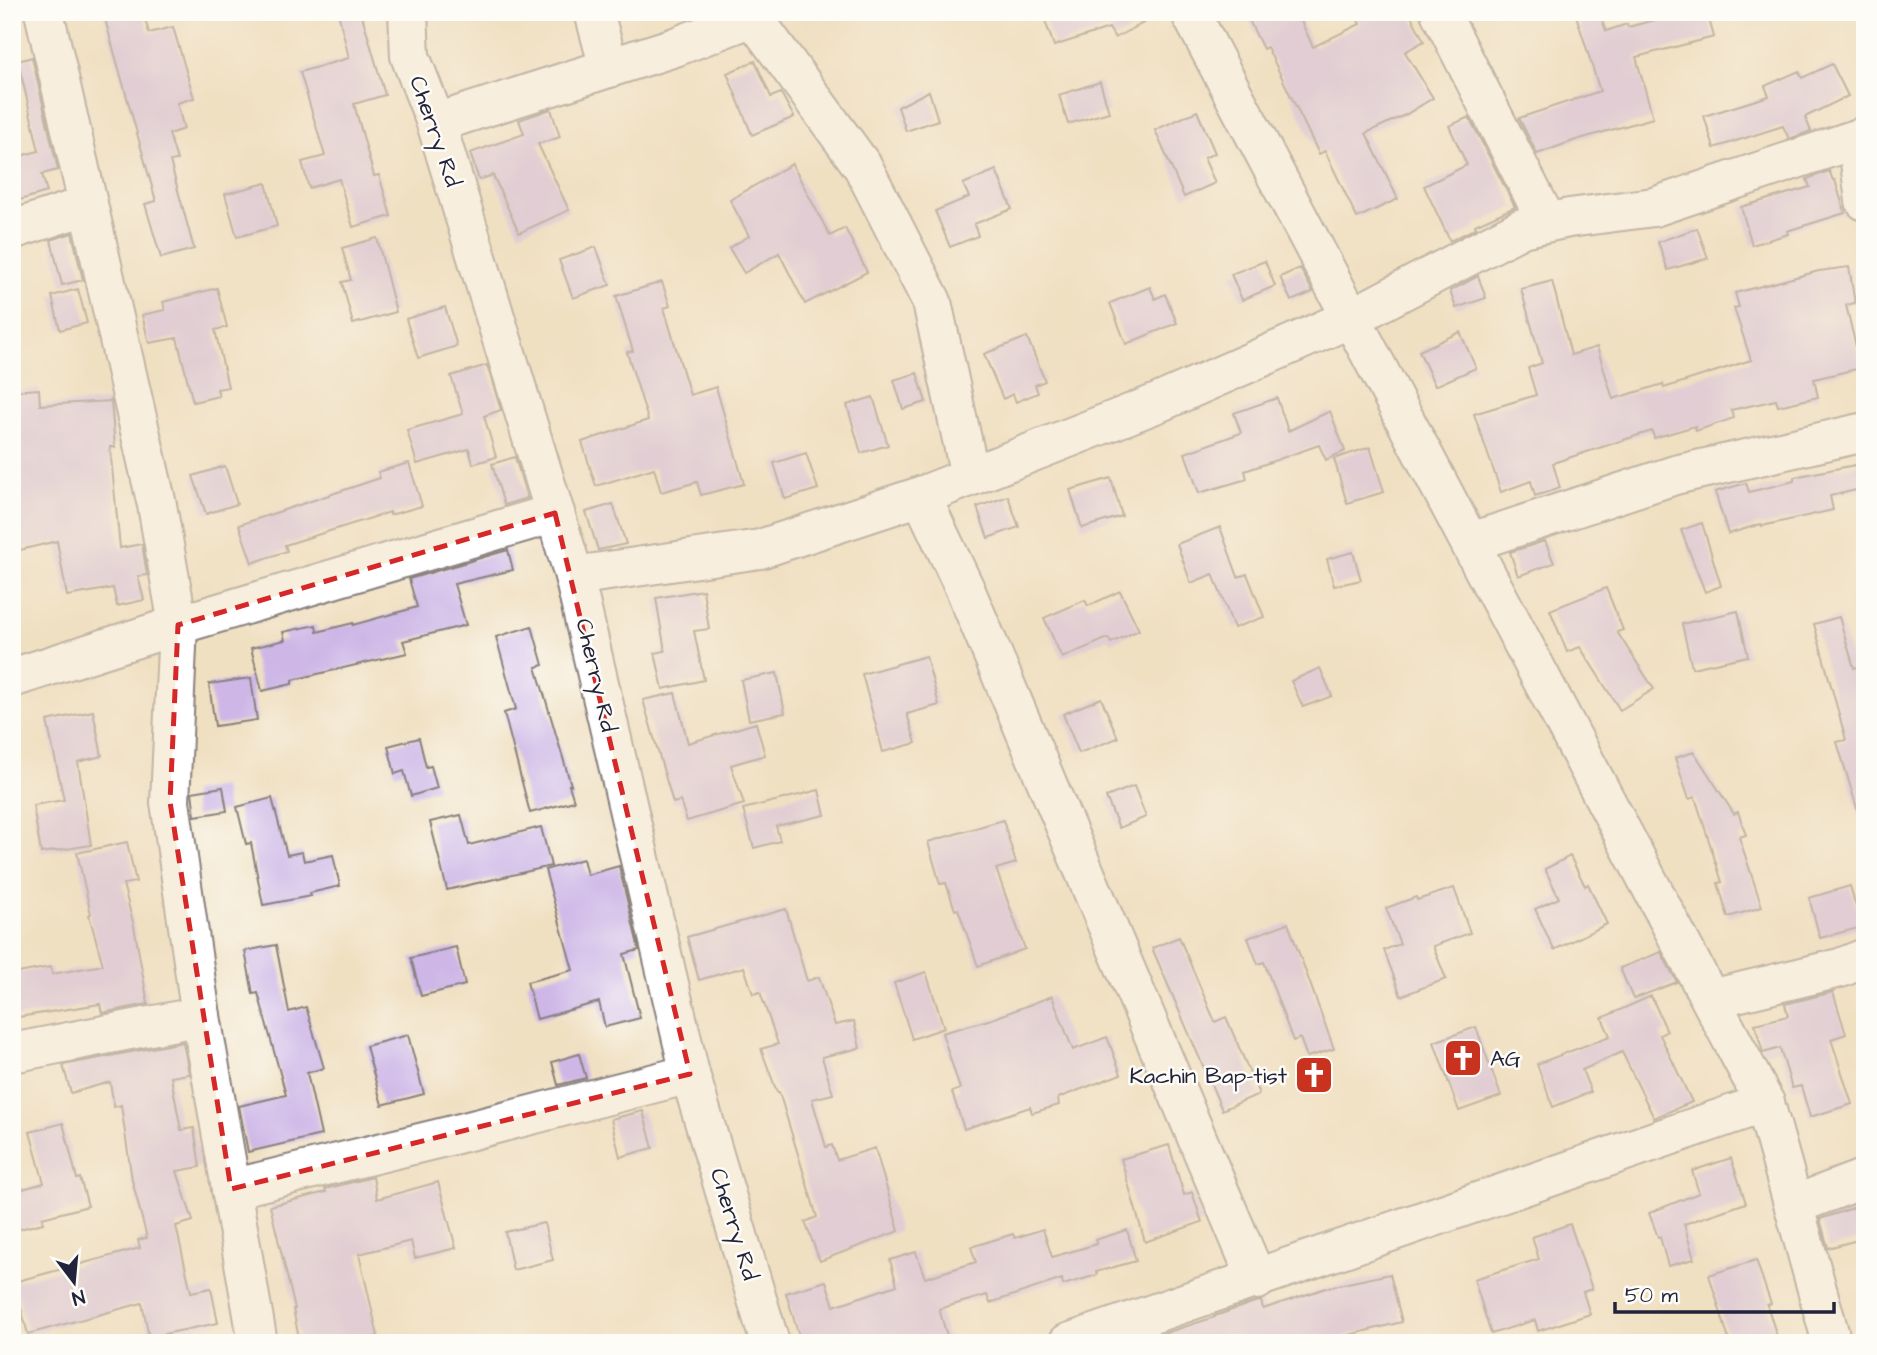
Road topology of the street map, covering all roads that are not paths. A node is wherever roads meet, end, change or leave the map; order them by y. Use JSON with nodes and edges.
{"nodes":[{"id":1,"x":44,"y":12,"type":"edge"},
{"id":2,"x":408,"y":12,"type":"edge"},
{"id":3,"x":594,"y":12,"type":"edge"},
{"id":4,"x":1190,"y":12,"type":"edge"},
{"id":5,"x":1440,"y":12,"type":"edge"},
{"id":6,"x":756,"y":15,"type":"edge"},
{"id":7,"x":609,"y":68,"type":"junction"},
{"id":8,"x":436,"y":123,"type":"junction"},
{"id":9,"x":1861,"y":138,"type":"edge"},
{"id":10,"x":1865,"y":201,"type":"edge"},
{"id":11,"x":88,"y":205,"type":"junction"},
{"id":12,"x":1547,"y":222,"type":"junction"},
{"id":13,"x":12,"y":230,"type":"edge"},
{"id":14,"x":1352,"y":318,"type":"junction"},
{"id":15,"x":1865,"y":432,"type":"edge"},
{"id":16,"x":970,"y":476,"type":"junction"},
{"id":17,"x":921,"y":496,"type":"junction"},
{"id":18,"x":555,"y":513,"type":"junction"},
{"id":19,"x":1471,"y":541,"type":"junction"},
{"id":20,"x":574,"y":576,"type":"junction"},
{"id":21,"x":178,"y":625,"type":"junction"},
{"id":22,"x":12,"y":678,"type":"edge"},
{"id":23,"x":1865,"y":958,"type":"edge"},
{"id":24,"x":1711,"y":999,"type":"junction"},
{"id":25,"x":201,"y":1016,"type":"junction"},
{"id":26,"x":12,"y":1053,"type":"edge"},
{"id":27,"x":690,"y":1074,"type":"junction"},
{"id":28,"x":1765,"y":1104,"type":"junction"},
{"id":29,"x":1865,"y":1178,"type":"edge"},
{"id":30,"x":232,"y":1189,"type":"junction"},
{"id":31,"x":1794,"y":1205,"type":"junction"},
{"id":32,"x":1257,"y":1280,"type":"junction"},
{"id":33,"x":1079,"y":1341,"type":"edge"},
{"id":34,"x":258,"y":1343,"type":"edge"},
{"id":35,"x":770,"y":1343,"type":"edge"},
{"id":36,"x":1832,"y":1343,"type":"edge"}],
"edges":[{"from":1,"to":11,"type":"street"},
{"from":2,"to":8,"type":"street","name":"Cherry Rd"},
{"from":3,"to":7,"type":"street"},
{"from":4,"to":14,"type":"street"},
{"from":5,"to":12,"type":"street"},
{"from":6,"to":7,"type":"street"},
{"from":6,"to":16,"type":"street"},
{"from":7,"to":8,"type":"street"},
{"from":8,"to":18,"type":"street","name":"Cherry Rd"},
{"from":9,"to":10,"type":"street"},
{"from":9,"to":12,"type":"street"},
{"from":11,"to":13,"type":"street"},
{"from":11,"to":21,"type":"street"},
{"from":12,"to":14,"type":"street"},
{"from":14,"to":16,"type":"street"},
{"from":14,"to":19,"type":"street"},
{"from":15,"to":19,"type":"street"},
{"from":16,"to":17,"type":"street"},
{"from":17,"to":20,"type":"street"},
{"from":17,"to":32,"type":"street"},
{"from":18,"to":20,"type":"street","name":"Cherry Rd"},
{"from":18,"to":21,"type":"street"},
{"from":19,"to":24,"type":"street"},
{"from":20,"to":27,"type":"street","name":"Cherry Rd"},
{"from":21,"to":22,"type":"street"},
{"from":21,"to":25,"type":"street"},
{"from":23,"to":24,"type":"street"},
{"from":24,"to":28,"type":"street"},
{"from":25,"to":26,"type":"street"},
{"from":25,"to":30,"type":"street"},
{"from":27,"to":30,"type":"street"},
{"from":27,"to":35,"type":"street","name":"Cherry Rd"},
{"from":28,"to":31,"type":"street"},
{"from":28,"to":32,"type":"street"},
{"from":29,"to":31,"type":"street"},
{"from":30,"to":34,"type":"street"},
{"from":31,"to":36,"type":"street"},
{"from":32,"to":33,"type":"street"}]}
